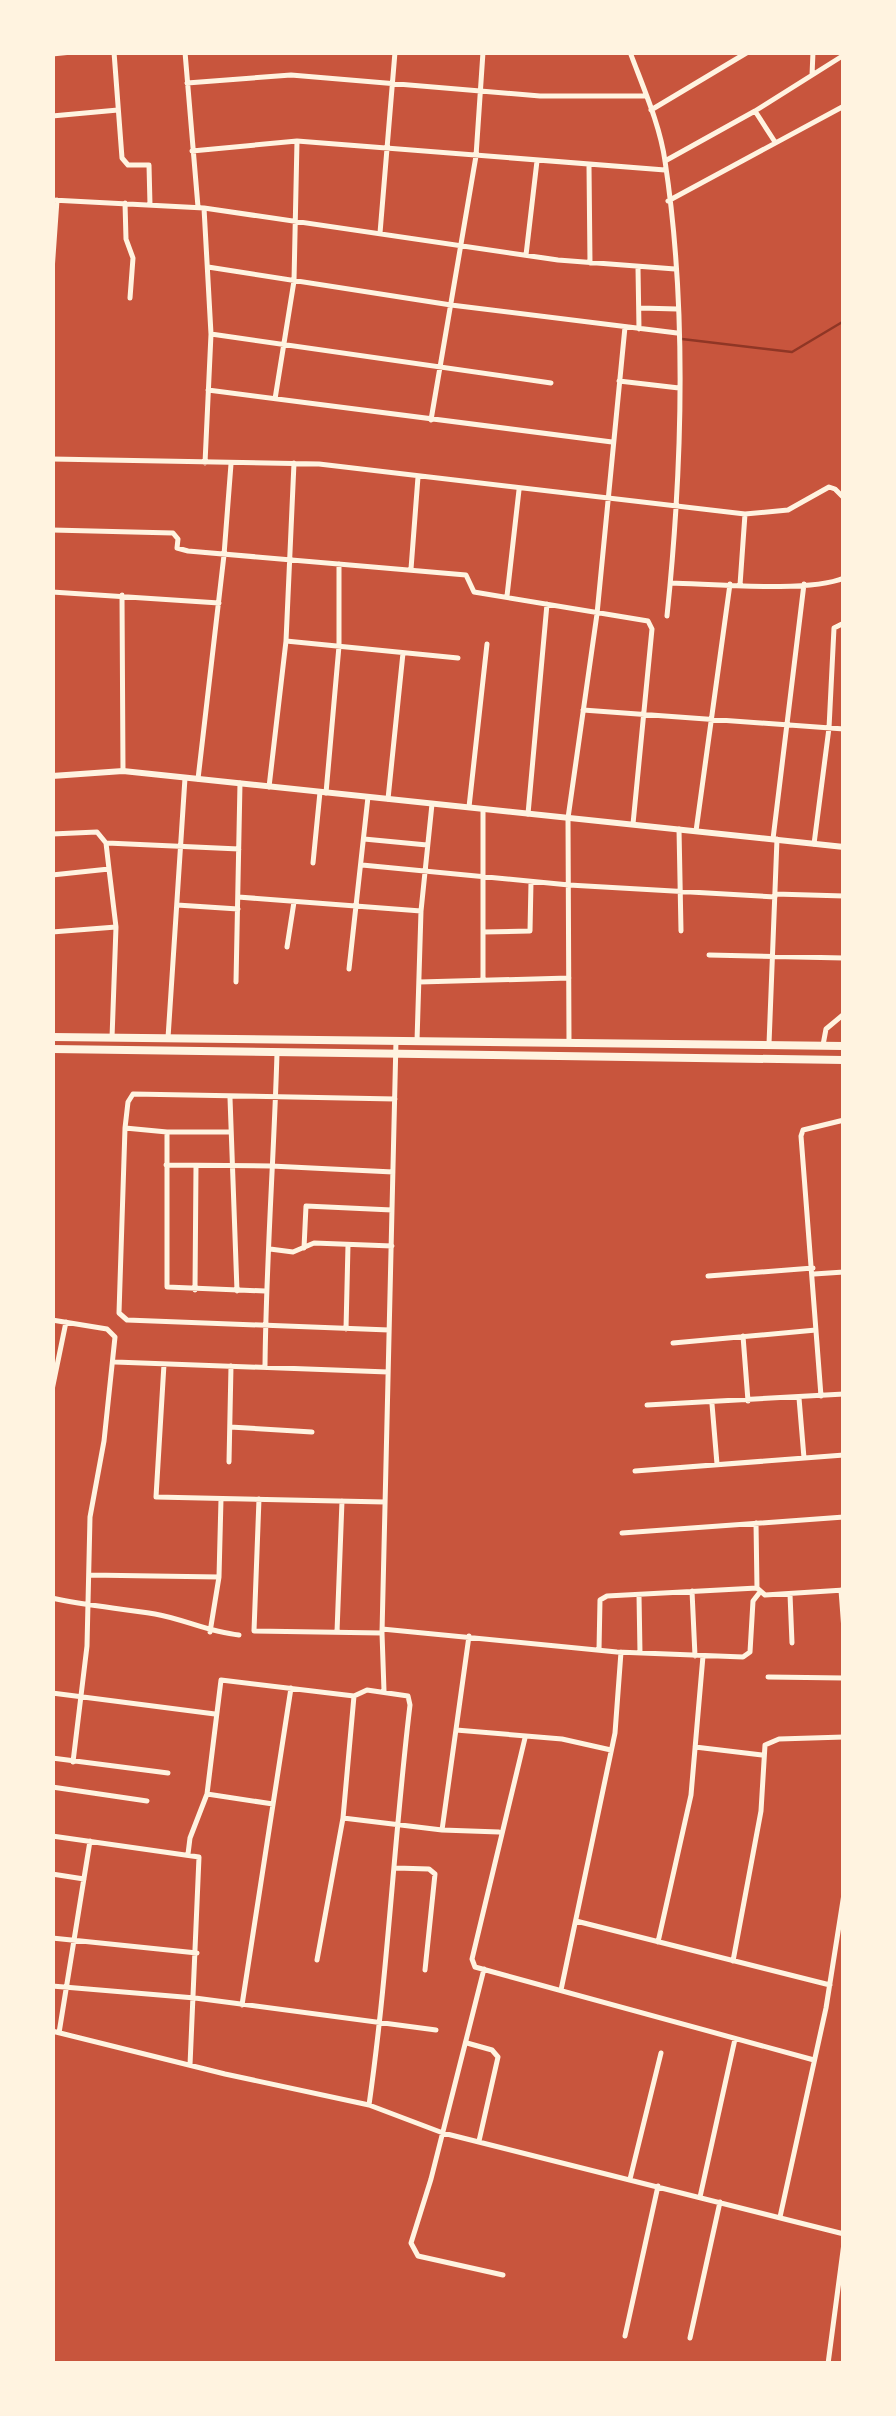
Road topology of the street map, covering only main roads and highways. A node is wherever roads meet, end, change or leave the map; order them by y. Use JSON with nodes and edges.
{"nodes":[{"id":1,"x":52,"y":1037,"type":"edge"},
{"id":2,"x":844,"y":1046,"type":"edge"},
{"id":3,"x":52,"y":1050,"type":"edge"},
{"id":4,"x":844,"y":1060,"type":"edge"}],
"edges":[{"from":1,"to":2,"type":"main road"},
{"from":3,"to":4,"type":"main road"}]}
